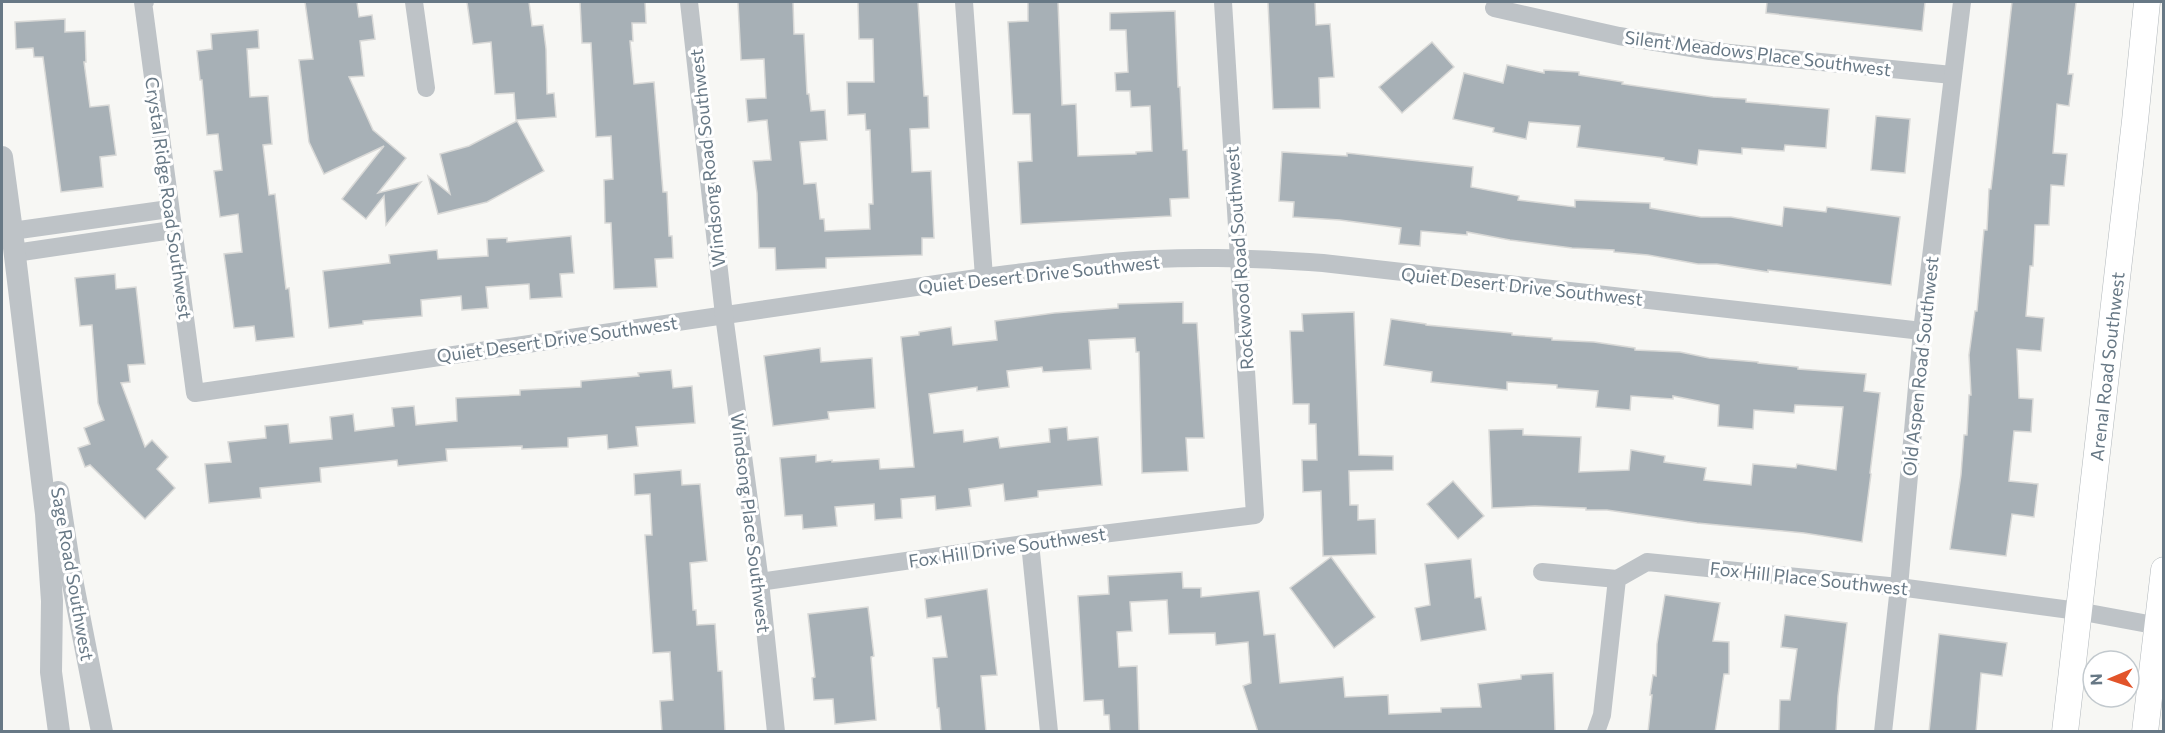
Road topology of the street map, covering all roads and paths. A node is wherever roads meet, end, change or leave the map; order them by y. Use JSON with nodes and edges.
{"nodes":[{"id":1,"x":144,"y":2,"type":"edge"},
{"id":2,"x":414,"y":2,"type":"edge"},
{"id":3,"x":689,"y":2,"type":"edge"},
{"id":4,"x":964,"y":2,"type":"edge"},
{"id":5,"x":1223,"y":2,"type":"edge"},
{"id":6,"x":1962,"y":2,"type":"edge"},
{"id":7,"x":2147,"y":2,"type":"edge"},
{"id":8,"x":1494,"y":8,"type":"dead end"},
{"id":9,"x":1952,"y":75,"type":"junction"},
{"id":10,"x":426,"y":88,"type":"dead end"},
{"id":11,"x":2,"y":157,"type":"edge"},
{"id":12,"x":169,"y":209,"type":"junction"},
{"id":13,"x":172,"y":230,"type":"junction"},
{"id":14,"x":14,"y":242,"type":"junction"},
{"id":15,"x":1239,"y":258,"type":"junction"},
{"id":16,"x":984,"y":277,"type":"junction"},
{"id":17,"x":724,"y":315,"type":"junction"},
{"id":18,"x":1922,"y":331,"type":"junction"},
{"id":19,"x":195,"y":393,"type":"joint"},
{"id":20,"x":35,"y":423,"type":"junction"},
{"id":21,"x":1254,"y":515,"type":"joint"},
{"id":22,"x":1030,"y":543,"type":"junction"},
{"id":23,"x":2163,"y":570,"type":"edge"},
{"id":24,"x":1542,"y":572,"type":"dead end"},
{"id":25,"x":1617,"y":579,"type":"junction"},
{"id":26,"x":760,"y":582,"type":"junction"},
{"id":27,"x":1899,"y":587,"type":"junction"},
{"id":28,"x":2078,"y":611,"type":"junction"},
{"id":29,"x":2160,"y":626,"type":"edge"},
{"id":30,"x":58,"y":732,"type":"edge"},
{"id":31,"x":102,"y":732,"type":"edge"},
{"id":32,"x":776,"y":732,"type":"edge"},
{"id":33,"x":1048,"y":732,"type":"edge"},
{"id":34,"x":1596,"y":732,"type":"edge"},
{"id":35,"x":1883,"y":732,"type":"edge"},
{"id":36,"x":2065,"y":732,"type":"edge"},
{"id":37,"x":2145,"y":732,"type":"edge"}],
"edges":[{"from":1,"to":12,"type":"street","name":"Crystal Ridge Road Southwest"},
{"from":2,"to":10,"type":"street"},
{"from":3,"to":17,"type":"street","name":"Windsong Road Southwest"},
{"from":4,"to":16,"type":"street"},
{"from":5,"to":15,"type":"street","name":"Rockwood Road Southwest"},
{"from":6,"to":9,"type":"street","name":"Old Aspen Road Southwest"},
{"from":7,"to":28,"type":"main road","name":"Arenal Road Southwest"},
{"from":8,"to":9,"type":"street","name":"Silent Meadows Place Southwest"},
{"from":9,"to":18,"type":"street","name":"Old Aspen Road Southwest"},
{"from":11,"to":14,"type":"street","name":"Sage Road Southwest"},
{"from":12,"to":13,"type":"street","name":"Crystal Ridge Road Southwest"},
{"from":12,"to":14,"type":"street"},
{"from":13,"to":14,"type":"street"},
{"from":13,"to":19,"type":"street","name":"Crystal Ridge Road Southwest"},
{"from":14,"to":20,"type":"street","name":"Sage Road Southwest"},
{"from":15,"to":16,"type":"street","name":"Quiet Desert Drive Southwest"},
{"from":15,"to":18,"type":"street","name":"Quiet Desert Drive Southwest"},
{"from":15,"to":21,"type":"street","name":"Rockwood Road Southwest"},
{"from":16,"to":17,"type":"street","name":"Quiet Desert Drive Southwest"},
{"from":17,"to":19,"type":"street","name":"Quiet Desert Drive Southwest"},
{"from":17,"to":26,"type":"street","name":"Windsong Place Southwest"},
{"from":18,"to":27,"type":"street","name":"Old Aspen Road Southwest"},
{"from":20,"to":30,"type":"street","name":"Sage Road Southwest"},
{"from":20,"to":31,"type":"street","name":"Sage Road Southwest"},
{"from":21,"to":22,"type":"street","name":"Fox Hill Drive Southwest"},
{"from":22,"to":26,"type":"street","name":"Fox Hill Drive Southwest"},
{"from":22,"to":33,"type":"street"},
{"from":23,"to":29,"type":"main road"},
{"from":24,"to":25,"type":"street"},
{"from":25,"to":27,"type":"street","name":"Fox Hill Place Southwest"},
{"from":25,"to":34,"type":"street"},
{"from":26,"to":32,"type":"street","name":"Windsong Place Southwest"},
{"from":27,"to":28,"type":"street","name":"Fox Hill Place Southwest"},
{"from":27,"to":35,"type":"street","name":"Old Aspen Road Southwest"},
{"from":28,"to":29,"type":"street","name":"Fox Hill Place Southwest"},
{"from":28,"to":36,"type":"main road","name":"Arenal Road Southwest"},
{"from":29,"to":37,"type":"main road"}]}
